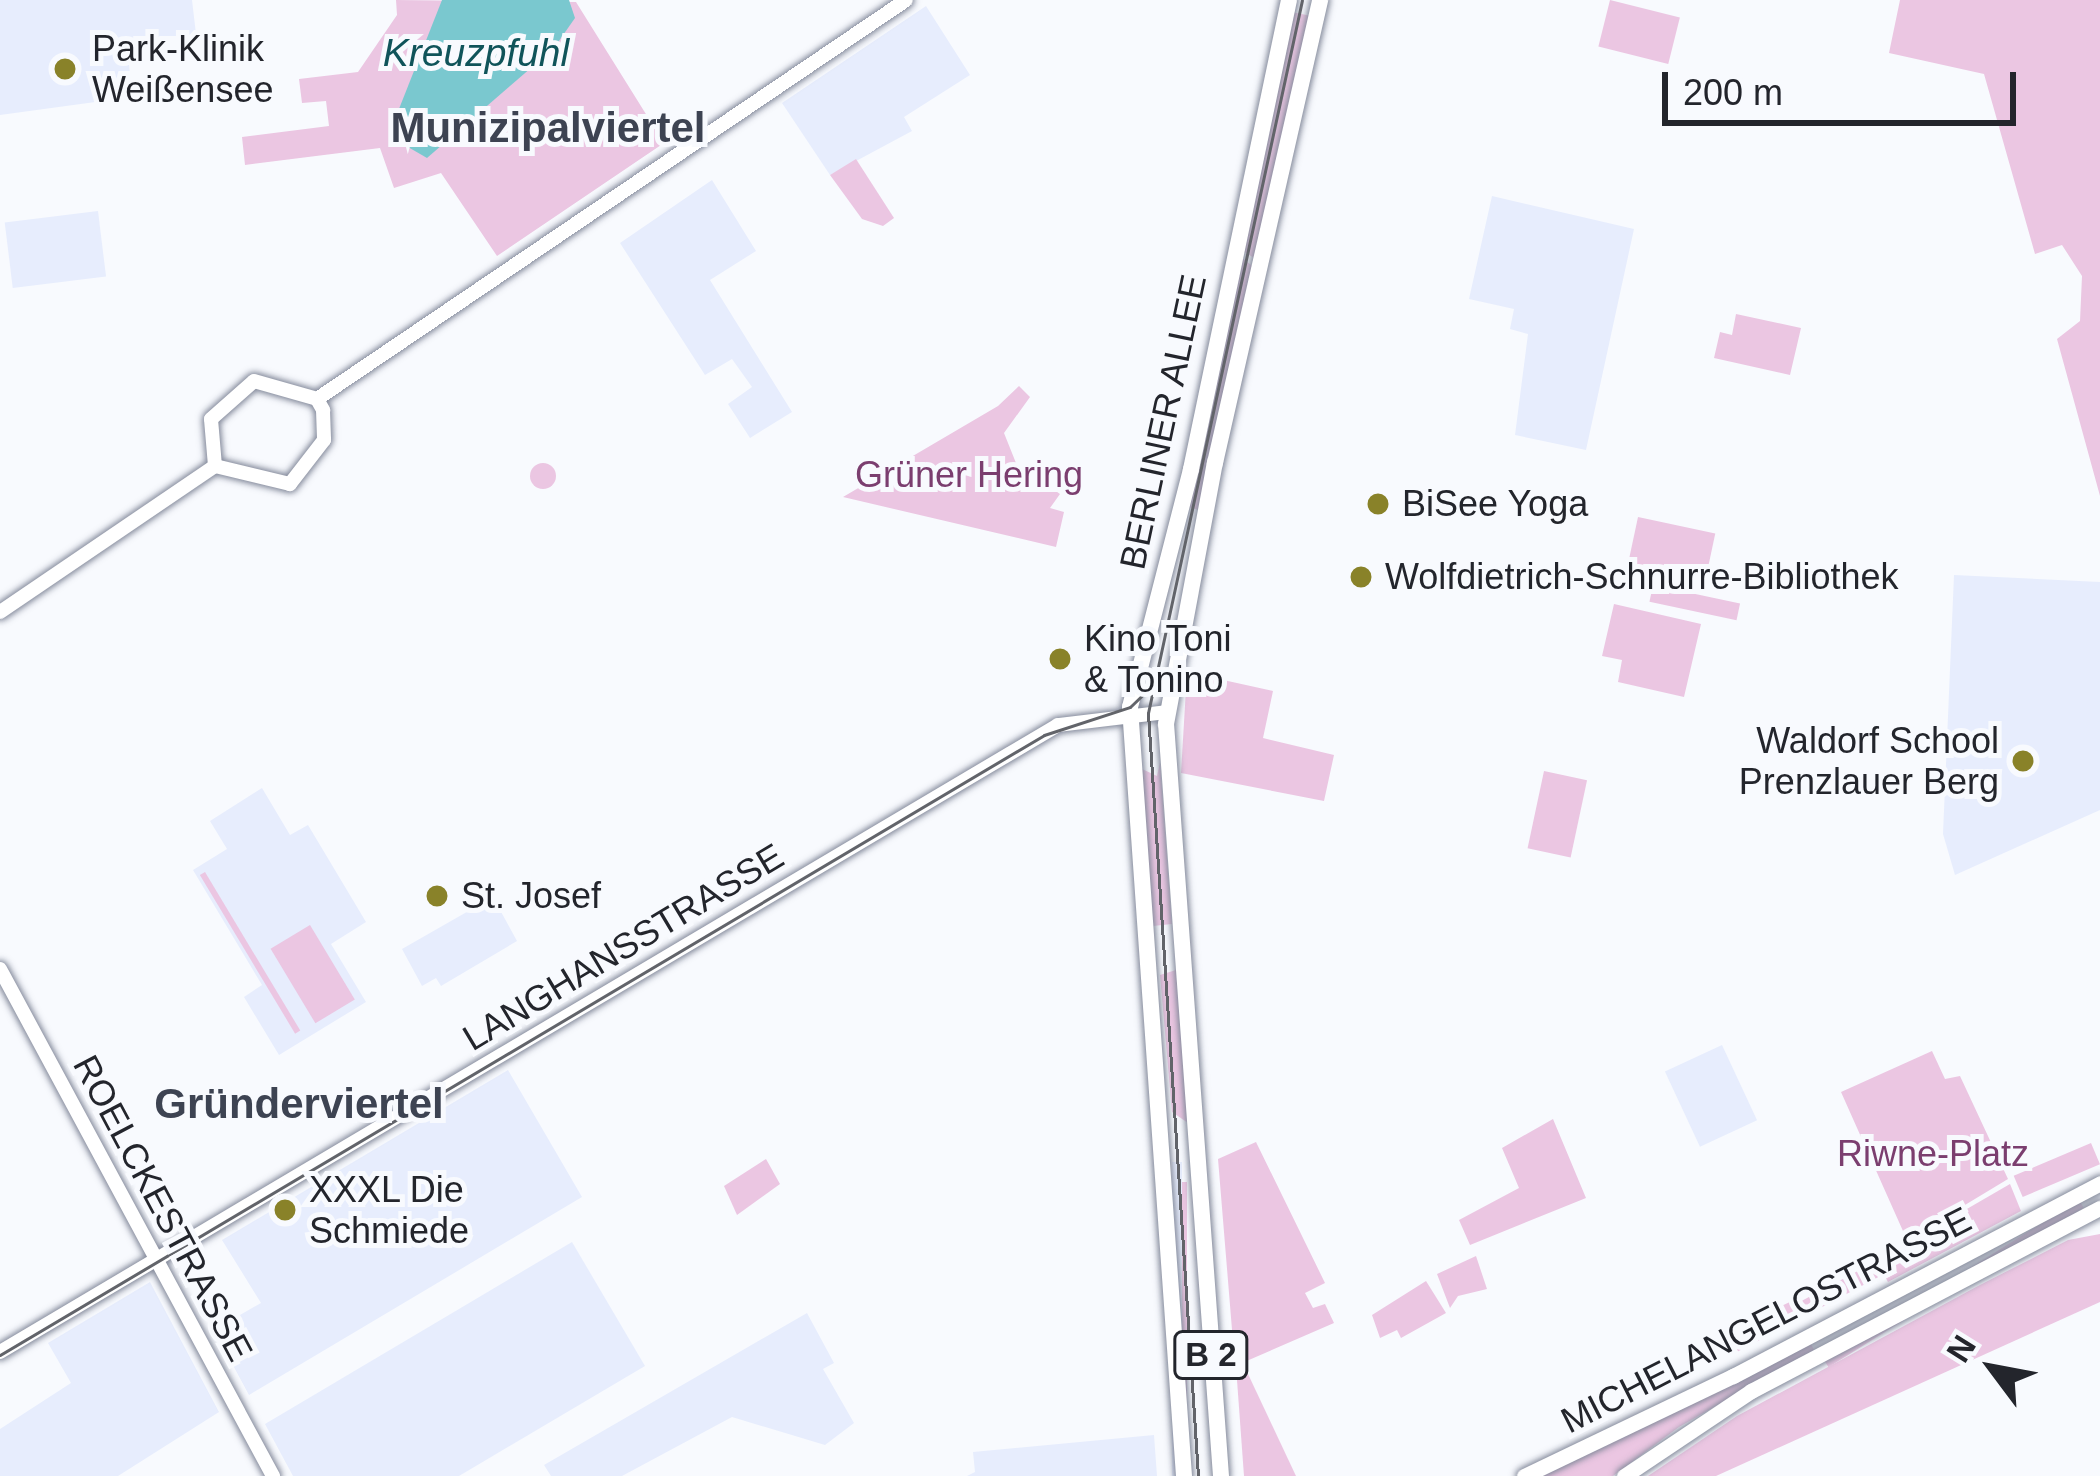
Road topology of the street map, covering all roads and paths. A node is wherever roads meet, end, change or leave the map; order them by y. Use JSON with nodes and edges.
{"nodes":[{"id":1,"x":906,"y":0,"type":"edge"},
{"id":2,"x":1289,"y":0,"type":"edge"},
{"id":3,"x":1320,"y":0,"type":"edge"},
{"id":4,"x":317,"y":399,"type":"junction"},
{"id":5,"x":215,"y":466,"type":"junction"},
{"id":6,"x":0,"y":612,"type":"edge"},
{"id":7,"x":1167,"y":712,"type":"junction"},
{"id":8,"x":1131,"y":714,"type":"junction"},
{"id":9,"x":0,"y":969,"type":"edge"},
{"id":10,"x":2100,"y":1183,"type":"edge"},
{"id":11,"x":2100,"y":1208,"type":"edge"},
{"id":12,"x":157,"y":1258,"type":"junction"},
{"id":13,"x":0,"y":1352,"type":"edge"},
{"id":14,"x":274,"y":1476,"type":"edge"},
{"id":15,"x":1184,"y":1476,"type":"edge"},
{"id":16,"x":1221,"y":1476,"type":"edge"},
{"id":17,"x":1523,"y":1476,"type":"edge"},
{"id":18,"x":1624,"y":1476,"type":"edge"}],
"edges":[{"from":1,"to":4,"type":"street"},
{"from":2,"to":8,"type":"main road","name":"BERLINER ALLEE","number":"B 2"},
{"from":3,"to":7,"type":"main road","name":"BERLINER ALLEE","number":"B 2"},
{"from":4,"to":5,"type":"street"},
{"from":4,"to":5,"type":"street"},
{"from":5,"to":6,"type":"street"},
{"from":7,"to":8,"type":"street","name":"LANGHANSSTRASSE"},
{"from":7,"to":16,"type":"main road","name":"BERLINER ALLEE","number":"B 2"},
{"from":8,"to":12,"type":"street","name":"LANGHANSSTRASSE"},
{"from":8,"to":15,"type":"main road","name":"BERLINER ALLEE","number":"B 2"},
{"from":9,"to":12,"type":"street","name":"ROELCKESTRASSE"},
{"from":10,"to":17,"type":"main road","name":"MICHELANGELOSTRASSE"},
{"from":11,"to":18,"type":"main road","name":"MICHELANGELOSTRASSE"},
{"from":12,"to":13,"type":"street","name":"LANGHANSSTRASSE"},
{"from":12,"to":14,"type":"street","name":"ROELCKESTRASSE"}]}
